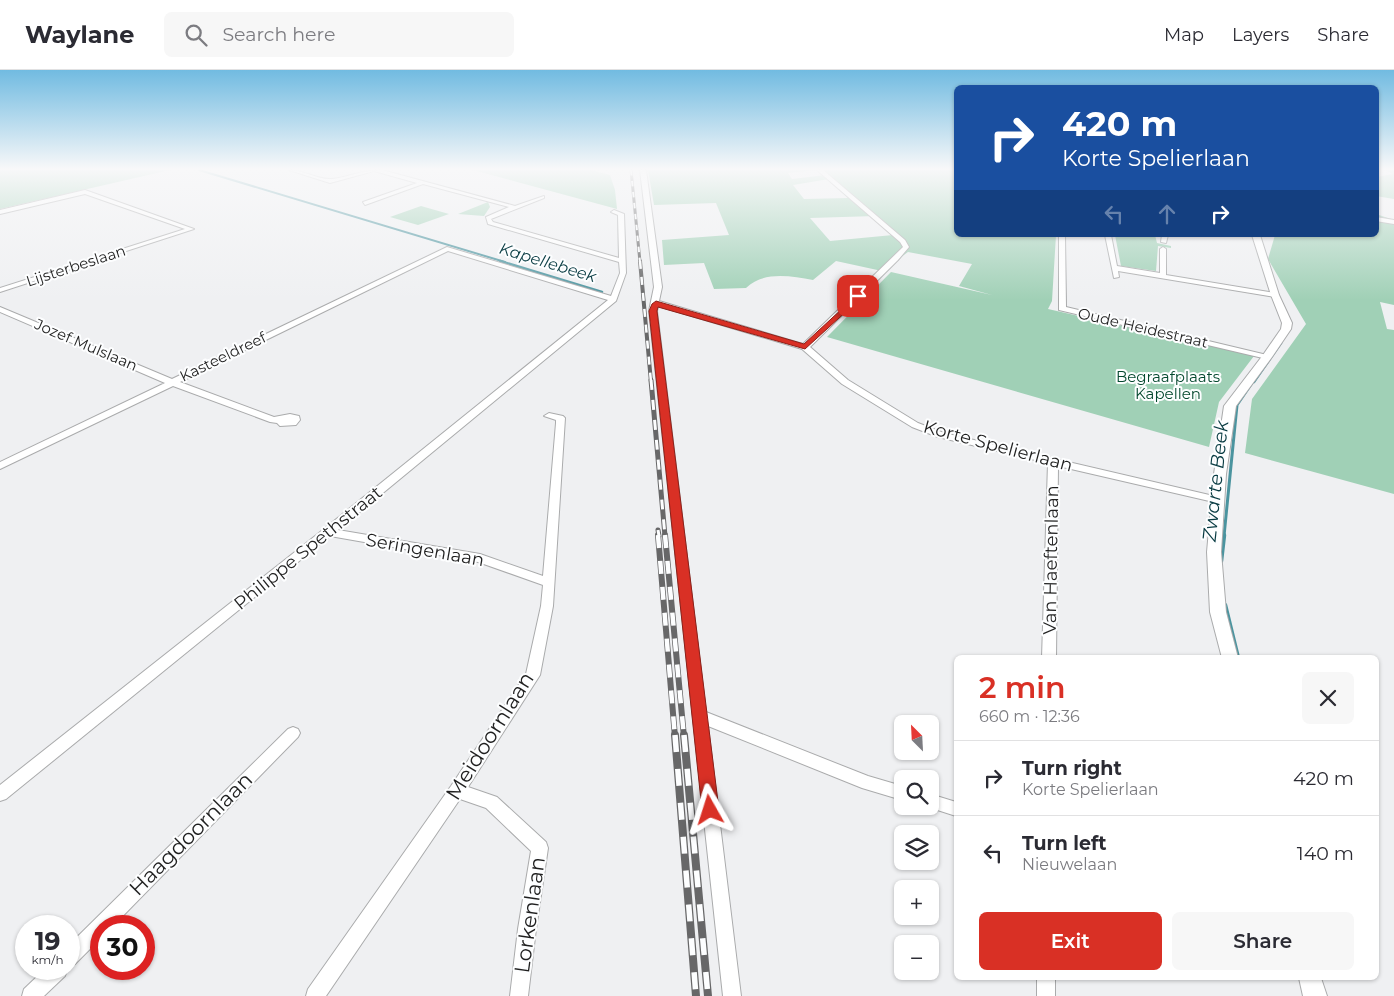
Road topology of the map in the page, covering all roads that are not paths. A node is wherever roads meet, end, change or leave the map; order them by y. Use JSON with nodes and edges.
{"nodes":[{"id":1,"x":146,"y":213,"type":"edge"},
{"id":2,"x":491,"y":213,"type":"edge"},
{"id":3,"x":500,"y":213,"type":"edge"},
{"id":4,"x":618,"y":213,"type":"edge"},
{"id":5,"x":649,"y":213,"type":"edge"},
{"id":6,"x":871,"y":213,"type":"edge"},
{"id":7,"x":488,"y":218,"type":"junction"},
{"id":8,"x":1379,"y":220,"type":"edge"},
{"id":9,"x":1394,"y":222,"type":"edge"},
{"id":10,"x":1062,"y":237,"type":"edge"},
{"id":11,"x":1108,"y":237,"type":"edge"},
{"id":12,"x":1257,"y":237,"type":"edge"},
{"id":13,"x":1164,"y":242,"type":"edge"},
{"id":14,"x":622,"y":261,"type":"junction"},
{"id":15,"x":1115,"y":268,"type":"junction"},
{"id":16,"x":1116,"y":277,"type":"dead end"},
{"id":17,"x":1163,"y":277,"type":"junction"},
{"id":18,"x":0,"y":290,"type":"edge"},
{"id":19,"x":1276,"y":295,"type":"junction"},
{"id":20,"x":614,"y":299,"type":"junction"},
{"id":21,"x":656,"y":304,"type":"junction"},
{"id":22,"x":0,"y":309,"type":"edge"},
{"id":23,"x":805,"y":347,"type":"junction"},
{"id":24,"x":1267,"y":357,"type":"junction"},
{"id":25,"x":171,"y":382,"type":"junction"},
{"id":26,"x":549,"y":416,"type":"dead end"},
{"id":27,"x":281,"y":420,"type":"dead end"},
{"id":28,"x":1053,"y":462,"type":"junction"},
{"id":29,"x":0,"y":466,"type":"edge"},
{"id":30,"x":1218,"y":500,"type":"junction"},
{"id":31,"x":328,"y":532,"type":"junction"},
{"id":32,"x":549,"y":583,"type":"junction"},
{"id":33,"x":1049,"y":655,"type":"edge"},
{"id":34,"x":1229,"y":655,"type":"edge"},
{"id":35,"x":700,"y":716,"type":"junction"},
{"id":36,"x":293,"y":732,"type":"dead end"},
{"id":37,"x":457,"y":791,"type":"junction"},
{"id":38,"x":894,"y":791,"type":"edge"},
{"id":39,"x":0,"y":794,"type":"edge"},
{"id":40,"x":939,"y":804,"type":"edge"},
{"id":41,"x":954,"y":808,"type":"edge"},
{"id":42,"x":80,"y":947,"type":"edge"},
{"id":43,"x":47,"y":980,"type":"edge"},
{"id":44,"x":1046,"y":980,"type":"edge"},
{"id":45,"x":1311,"y":980,"type":"edge"},
{"id":46,"x":30,"y":996,"type":"edge"},
{"id":47,"x":315,"y":996,"type":"edge"},
{"id":48,"x":519,"y":996,"type":"edge"},
{"id":49,"x":732,"y":996,"type":"edge"},
{"id":50,"x":1046,"y":996,"type":"edge"},
{"id":51,"x":1315,"y":996,"type":"edge"}],
"edges":[{"from":1,"to":18,"type":"street","name":"Lijsterbeslaan"},
{"from":2,"to":7,"type":"street"},
{"from":3,"to":7,"type":"street"},
{"from":4,"to":14,"type":"street"},
{"from":5,"to":21,"type":"street"},
{"from":6,"to":23,"type":"street"},
{"from":7,"to":14,"type":"street"},
{"from":8,"to":9,"type":"street"},
{"from":10,"to":24,"type":"street","name":"Oude Heidestraat"},
{"from":11,"to":15,"type":"street"},
{"from":12,"to":19,"type":"street"},
{"from":13,"to":17,"type":"street"},
{"from":14,"to":20,"type":"street"},
{"from":15,"to":16,"type":"street"},
{"from":15,"to":17,"type":"street"},
{"from":17,"to":19,"type":"street"},
{"from":19,"to":24,"type":"street"},
{"from":20,"to":25,"type":"street","name":"Kasteeldreef"},
{"from":20,"to":31,"type":"street","name":"Philippe Spethstraat"},
{"from":21,"to":23,"type":"street","name":"Korte Spelierlaan"},
{"from":21,"to":35,"type":"street"},
{"from":22,"to":25,"type":"street","name":"Jozef Mulslaan"},
{"from":23,"to":28,"type":"street","name":"Korte Spelierlaan"},
{"from":24,"to":30,"type":"street"},
{"from":25,"to":27,"type":"street","name":"Jozef Mulslaan"},
{"from":25,"to":29,"type":"street","name":"Kasteeldreef"},
{"from":26,"to":32,"type":"street","name":"Meidoornlaan"},
{"from":28,"to":30,"type":"street","name":"Korte Spelierlaan"},
{"from":28,"to":33,"type":"street","name":"Van Haeftenlaan"},
{"from":30,"to":34,"type":"street"},
{"from":31,"to":32,"type":"street","name":"Seringenlaan"},
{"from":31,"to":39,"type":"street","name":"Philippe Spethstraat"},
{"from":32,"to":37,"type":"street","name":"Meidoornlaan"},
{"from":35,"to":38,"type":"street"},
{"from":35,"to":49,"type":"street"},
{"from":36,"to":42,"type":"street","name":"Haagdoornlaan"},
{"from":37,"to":47,"type":"street","name":"Meidoornlaan"},
{"from":37,"to":48,"type":"street","name":"Lorkenlaan"},
{"from":40,"to":41,"type":"street"},
{"from":43,"to":46,"type":"street"},
{"from":44,"to":50,"type":"street"},
{"from":45,"to":51,"type":"street"}]}
